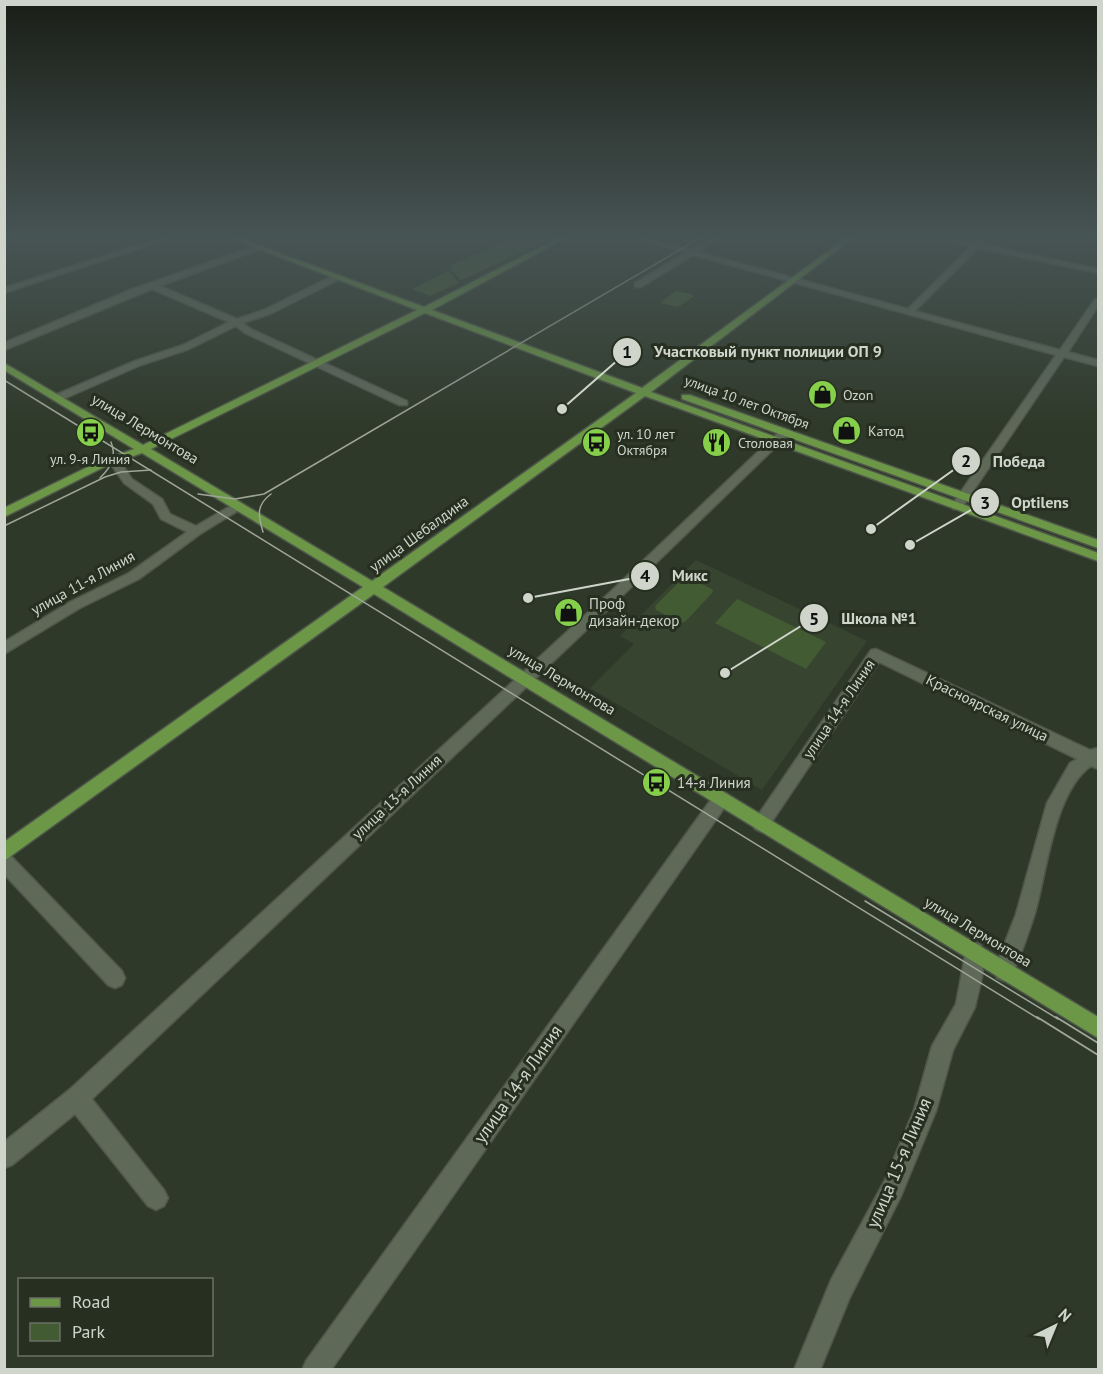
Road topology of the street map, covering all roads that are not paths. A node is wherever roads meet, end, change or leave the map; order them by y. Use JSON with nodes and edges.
{"nodes":[{"id":1,"x":109,"y":302,"type":"edge"},
{"id":2,"x":190,"y":302,"type":"edge"},
{"id":3,"x":287,"y":302,"type":"edge"},
{"id":4,"x":414,"y":302,"type":"edge"},
{"id":5,"x":416,"y":302,"type":"edge"},
{"id":6,"x":438,"y":302,"type":"edge"},
{"id":7,"x":764,"y":302,"type":"edge"},
{"id":8,"x":881,"y":302,"type":"edge"},
{"id":9,"x":918,"y":302,"type":"edge"},
{"id":10,"x":1098,"y":302,"type":"edge"},
{"id":11,"x":429,"y":307,"type":"junction"},
{"id":12,"x":910,"y":310,"type":"junction"},
{"id":13,"x":238,"y":323,"type":"junction"},
{"id":14,"x":4,"y":347,"type":"edge"},
{"id":15,"x":1063,"y":353,"type":"junction"},
{"id":16,"x":315,"y":362,"type":"junction"},
{"id":17,"x":1098,"y":363,"type":"edge"},
{"id":18,"x":4,"y":366,"type":"edge"},
{"id":19,"x":649,"y":388,"type":"junction"},
{"id":20,"x":57,"y":399,"type":"junction"},
{"id":21,"x":403,"y":403,"type":"dead end"},
{"id":22,"x":780,"y":436,"type":"junction"},
{"id":23,"x":141,"y":450,"type":"junction"},
{"id":24,"x":114,"y":460,"type":"junction"},
{"id":25,"x":960,"y":501,"type":"junction"},
{"id":26,"x":238,"y":507,"type":"junction"},
{"id":27,"x":4,"y":513,"type":"edge"},
{"id":28,"x":196,"y":531,"type":"junction"},
{"id":29,"x":1098,"y":544,"type":"edge"},
{"id":30,"x":1098,"y":558,"type":"edge"},
{"id":31,"x":373,"y":587,"type":"junction"},
{"id":32,"x":4,"y":649,"type":"edge"},
{"id":33,"x":876,"y":654,"type":"joint"},
{"id":34,"x":523,"y":680,"type":"junction"},
{"id":35,"x":1096,"y":758,"type":"edge"},
{"id":36,"x":721,"y":799,"type":"junction"},
{"id":37,"x":761,"y":824,"type":"junction"},
{"id":38,"x":4,"y":853,"type":"edge"},
{"id":39,"x":4,"y":861,"type":"edge"},
{"id":40,"x":974,"y":952,"type":"junction"},
{"id":41,"x":1004,"y":971,"type":"junction"},
{"id":42,"x":115,"y":978,"type":"dead end"},
{"id":43,"x":1098,"y":1028,"type":"edge"},
{"id":44,"x":77,"y":1098,"type":"junction"},
{"id":45,"x":4,"y":1157,"type":"edge"},
{"id":46,"x":156,"y":1198,"type":"dead end"},
{"id":47,"x":315,"y":1370,"type":"edge"},
{"id":48,"x":807,"y":1370,"type":"edge"}],
"edges":[{"from":1,"to":14,"type":"street"},
{"from":2,"to":13,"type":"street"},
{"from":3,"to":13,"type":"street"},
{"from":4,"to":11,"type":"main road","name":"улица 10 лет Октября"},
{"from":5,"to":11,"type":"main road","name":"улица 10 лет Октября"},
{"from":6,"to":11,"type":"main road"},
{"from":7,"to":19,"type":"main road","name":"улица Шебалдина"},
{"from":8,"to":12,"type":"street"},
{"from":9,"to":12,"type":"street"},
{"from":10,"to":15,"type":"street"},
{"from":11,"to":16,"type":"main road"},
{"from":11,"to":19,"type":"main road","name":"улица 10 лет Октября"},
{"from":12,"to":15,"type":"street"},
{"from":13,"to":16,"type":"street"},
{"from":13,"to":20,"type":"street"},
{"from":15,"to":17,"type":"street"},
{"from":15,"to":25,"type":"street"},
{"from":16,"to":21,"type":"street"},
{"from":16,"to":23,"type":"main road"},
{"from":18,"to":20,"type":"main road","name":"улица Лермонтова"},
{"from":19,"to":22,"type":"main road","name":"улица 10 лет Октября"},
{"from":19,"to":31,"type":"main road","name":"улица Шебалдина"},
{"from":20,"to":23,"type":"main road","name":"улица Лермонтова"},
{"from":22,"to":25,"type":"main road","name":"улица 10 лет Октября"},
{"from":22,"to":34,"type":"street","name":"улица 13-я Линия"},
{"from":23,"to":24,"type":"main road"},
{"from":23,"to":26,"type":"main road","name":"улица Лермонтова"},
{"from":24,"to":27,"type":"main road"},
{"from":24,"to":28,"type":"street"},
{"from":25,"to":29,"type":"main road","name":"улица 10 лет Октября"},
{"from":25,"to":30,"type":"main road","name":"улица 10 лет Октября"},
{"from":26,"to":28,"type":"street","name":"улица 11-я Линия"},
{"from":26,"to":31,"type":"main road","name":"улица Лермонтова"},
{"from":28,"to":32,"type":"street","name":"улица 11-я Линия"},
{"from":31,"to":34,"type":"main road","name":"улица Лермонтова"},
{"from":31,"to":38,"type":"main road","name":"улица Шебалдина"},
{"from":33,"to":35,"type":"street","name":"Красноярская улица"},
{"from":33,"to":37,"type":"street","name":"улица 14-я Линия"},
{"from":34,"to":36,"type":"main road","name":"улица Лермонтова"},
{"from":34,"to":44,"type":"street","name":"улица 13-я Линия"},
{"from":35,"to":41,"type":"street"},
{"from":36,"to":37,"type":"main road","name":"улица Лермонтова"},
{"from":36,"to":47,"type":"street","name":"улица 14-я Линия"},
{"from":37,"to":40,"type":"main road","name":"улица Лермонтова"},
{"from":39,"to":42,"type":"street"},
{"from":40,"to":41,"type":"main road","name":"улица Лермонтова"},
{"from":40,"to":48,"type":"street","name":"улица 15-я Линия"},
{"from":41,"to":43,"type":"main road","name":"улица Лермонтова"},
{"from":44,"to":45,"type":"street","name":"улица 13-я Линия"},
{"from":44,"to":46,"type":"street"}]}
